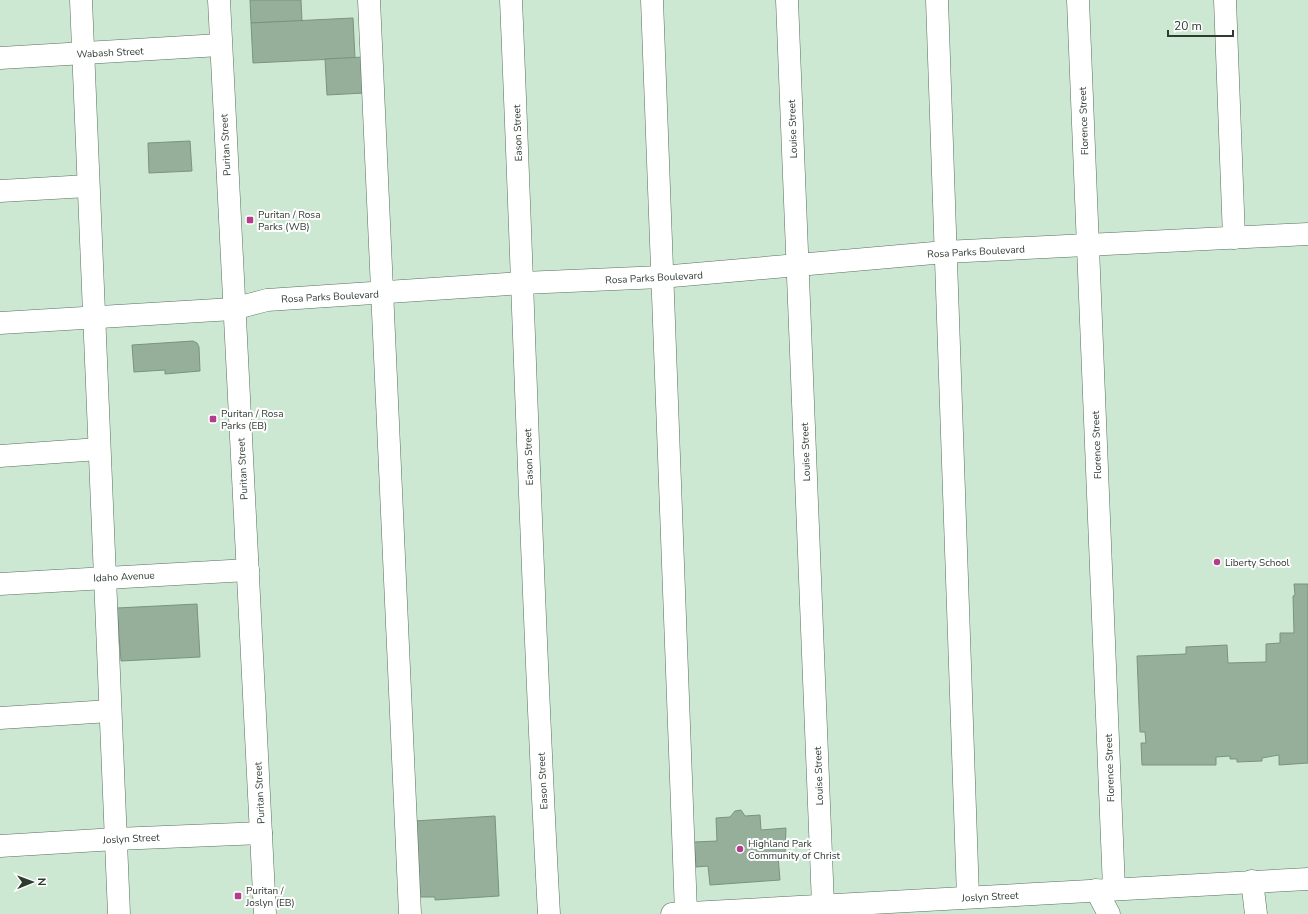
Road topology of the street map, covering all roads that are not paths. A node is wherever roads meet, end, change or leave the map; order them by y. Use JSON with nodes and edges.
{"nodes":[{"id":1,"x":80,"y":0,"type":"edge"},
{"id":2,"x":219,"y":0,"type":"edge"},
{"id":3,"x":369,"y":0,"type":"edge"},
{"id":4,"x":511,"y":0,"type":"edge"},
{"id":5,"x":652,"y":0,"type":"edge"},
{"id":6,"x":787,"y":0,"type":"edge"},
{"id":7,"x":937,"y":0,"type":"edge"},
{"id":8,"x":1078,"y":0,"type":"edge"},
{"id":9,"x":1225,"y":0,"type":"edge"},
{"id":10,"x":220,"y":45,"type":"junction"},
{"id":11,"x":83,"y":53,"type":"junction"},
{"id":12,"x":0,"y":58,"type":"edge"},
{"id":13,"x":88,"y":186,"type":"junction"},
{"id":14,"x":0,"y":191,"type":"edge"},
{"id":15,"x":1308,"y":234,"type":"edge"},
{"id":16,"x":1234,"y":238,"type":"junction"},
{"id":17,"x":1088,"y":246,"type":"junction"},
{"id":18,"x":945,"y":252,"type":"junction"},
{"id":19,"x":798,"y":266,"type":"junction"},
{"id":20,"x":661,"y":277,"type":"junction"},
{"id":21,"x":523,"y":283,"type":"junction"},
{"id":22,"x":382,"y":293,"type":"junction"},
{"id":23,"x":233,"y":309,"type":"junction"},
{"id":24,"x":94,"y":318,"type":"junction"},
{"id":25,"x":0,"y":323,"type":"edge"},
{"id":26,"x":100,"y":449,"type":"junction"},
{"id":27,"x":0,"y":456,"type":"edge"},
{"id":28,"x":248,"y":570,"type":"junction"},
{"id":29,"x":105,"y":577,"type":"junction"},
{"id":30,"x":0,"y":584,"type":"edge"},
{"id":31,"x":110,"y":711,"type":"junction"},
{"id":32,"x":0,"y":718,"type":"edge"},
{"id":33,"x":261,"y":833,"type":"junction"},
{"id":34,"x":116,"y":839,"type":"junction"},
{"id":35,"x":0,"y":846,"type":"edge"},
{"id":36,"x":1308,"y":879,"type":"edge"},
{"id":37,"x":1252,"y":881,"type":"junction"},
{"id":38,"x":1105,"y":890,"type":"junction"},
{"id":39,"x":961,"y":903,"type":"edge"},
{"id":40,"x":811,"y":908,"type":"edge"},
{"id":41,"x":119,"y":914,"type":"edge"},
{"id":42,"x":265,"y":914,"type":"edge"},
{"id":43,"x":410,"y":914,"type":"edge"},
{"id":44,"x":549,"y":914,"type":"edge"},
{"id":45,"x":679,"y":914,"type":"edge"},
{"id":46,"x":1109,"y":914,"type":"edge"},
{"id":47,"x":1256,"y":914,"type":"edge"}],
"edges":[{"from":1,"to":11,"type":"street"},
{"from":2,"to":10,"type":"street","name":"Puritan Street"},
{"from":3,"to":22,"type":"street"},
{"from":4,"to":21,"type":"street","name":"Eason Street"},
{"from":5,"to":20,"type":"street"},
{"from":6,"to":19,"type":"street","name":"Louise Street"},
{"from":7,"to":18,"type":"street"},
{"from":8,"to":17,"type":"street","name":"Florence Street"},
{"from":9,"to":16,"type":"street"},
{"from":10,"to":11,"type":"street","name":"Wabash Street"},
{"from":10,"to":23,"type":"street","name":"Puritan Street"},
{"from":11,"to":12,"type":"street","name":"Wabash Street"},
{"from":11,"to":13,"type":"street"},
{"from":13,"to":14,"type":"street"},
{"from":13,"to":24,"type":"street"},
{"from":15,"to":16,"type":"street","name":"Rosa Parks Boulevard"},
{"from":16,"to":17,"type":"street","name":"Rosa Parks Boulevard"},
{"from":17,"to":18,"type":"street","name":"Rosa Parks Boulevard"},
{"from":17,"to":38,"type":"street","name":"Florence Street"},
{"from":18,"to":19,"type":"street","name":"Rosa Parks Boulevard"},
{"from":18,"to":39,"type":"street"},
{"from":19,"to":20,"type":"street","name":"Rosa Parks Boulevard"},
{"from":19,"to":40,"type":"street","name":"Louise Street"},
{"from":20,"to":21,"type":"street","name":"Rosa Parks Boulevard"},
{"from":20,"to":45,"type":"street"},
{"from":21,"to":22,"type":"street","name":"Rosa Parks Boulevard"},
{"from":21,"to":44,"type":"street","name":"Eason Street"},
{"from":22,"to":23,"type":"street","name":"Rosa Parks Boulevard"},
{"from":22,"to":43,"type":"street"},
{"from":23,"to":24,"type":"street","name":"Rosa Parks Boulevard"},
{"from":23,"to":28,"type":"street","name":"Puritan Street"},
{"from":24,"to":25,"type":"street","name":"Rosa Parks Boulevard"},
{"from":24,"to":26,"type":"street"},
{"from":26,"to":27,"type":"street"},
{"from":26,"to":29,"type":"street"},
{"from":28,"to":29,"type":"street","name":"Idaho Avenue"},
{"from":28,"to":33,"type":"street","name":"Puritan Street"},
{"from":29,"to":30,"type":"street","name":"Idaho Avenue"},
{"from":29,"to":31,"type":"street"},
{"from":31,"to":32,"type":"street"},
{"from":31,"to":34,"type":"street"},
{"from":33,"to":34,"type":"street","name":"Joslyn Street"},
{"from":33,"to":42,"type":"street","name":"Puritan Street"},
{"from":34,"to":35,"type":"street","name":"Joslyn Street"},
{"from":34,"to":41,"type":"street"},
{"from":36,"to":37,"type":"street","name":"Joslyn Street"},
{"from":37,"to":38,"type":"street","name":"Joslyn Street"},
{"from":37,"to":47,"type":"street"},
{"from":38,"to":39,"type":"street","name":"Joslyn Street"},
{"from":38,"to":46,"type":"street","name":"Florence Street"},
{"from":39,"to":40,"type":"street","name":"Joslyn Street"},
{"from":40,"to":45,"type":"street","name":"Joslyn Street"}]}
